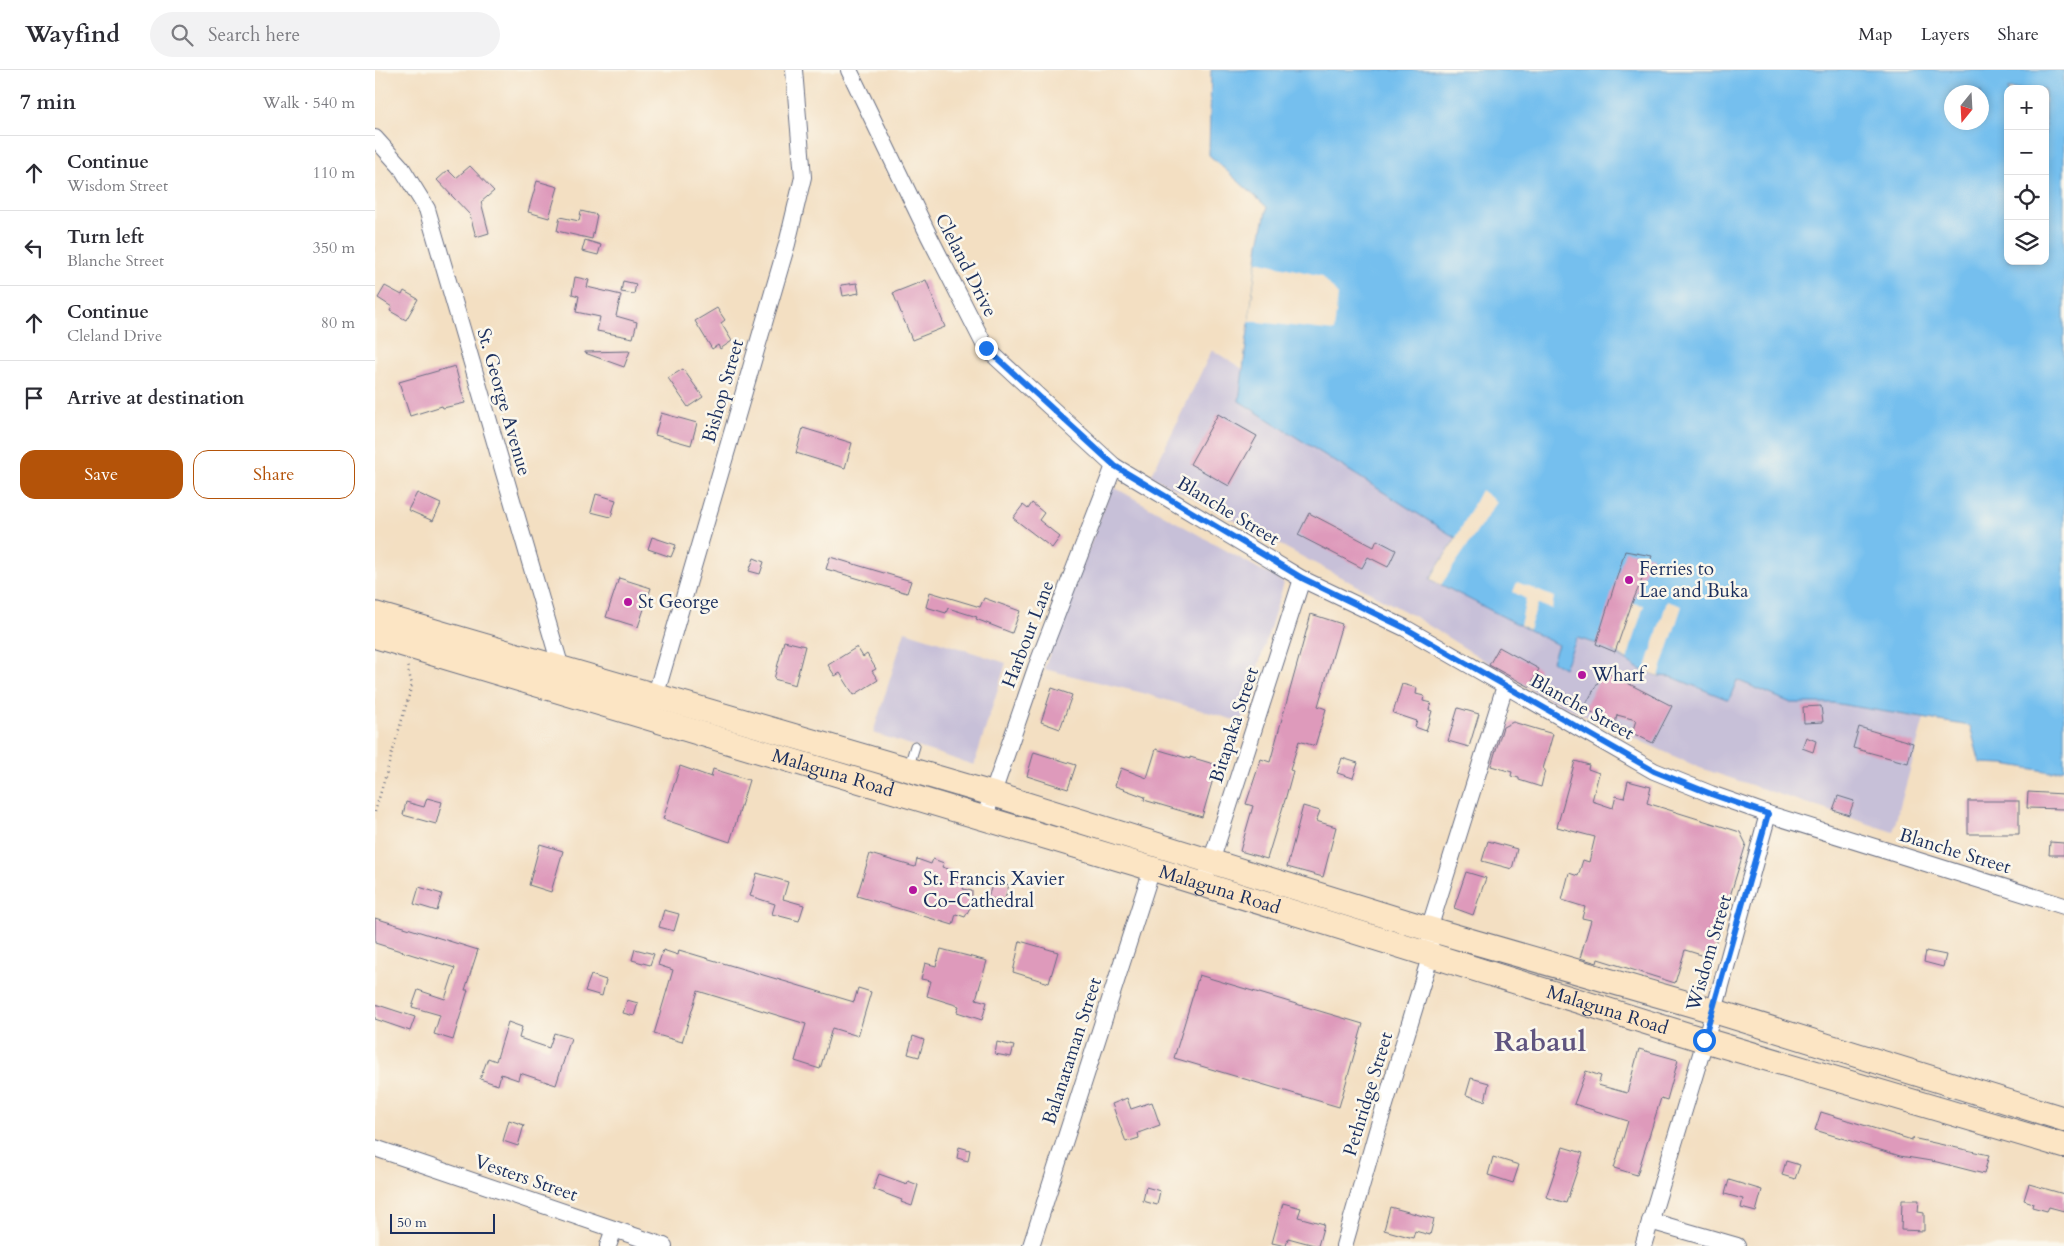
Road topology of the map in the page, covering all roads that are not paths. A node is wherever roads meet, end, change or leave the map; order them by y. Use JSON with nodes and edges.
{"nodes":[{"id":1,"x":794,"y":70,"type":"edge"},
{"id":2,"x":849,"y":70,"type":"edge"},
{"id":3,"x":375,"y":138,"type":"edge"},
{"id":4,"x":1115,"y":466,"type":"junction"},
{"id":5,"x":1302,"y":578,"type":"junction"},
{"id":6,"x":375,"y":614,"type":"edge"},
{"id":7,"x":375,"y":636,"type":"edge"},
{"id":8,"x":558,"y":679,"type":"junction"},
{"id":9,"x":1505,"y":686,"type":"junction"},
{"id":10,"x":656,"y":695,"type":"junction"},
{"id":11,"x":649,"y":718,"type":"junction"},
{"id":12,"x":915,"y":746,"type":"dead end"},
{"id":13,"x":908,"y":769,"type":"junction"},
{"id":14,"x":993,"y":794,"type":"junction"},
{"id":15,"x":1768,"y":814,"type":"junction"},
{"id":16,"x":984,"y":818,"type":"junction"},
{"id":17,"x":1152,"y":869,"type":"junction"},
{"id":18,"x":1207,"y":874,"type":"junction"},
{"id":19,"x":2064,"y":906,"type":"edge"},
{"id":20,"x":1429,"y":929,"type":"junction"},
{"id":21,"x":1431,"y":954,"type":"junction"},
{"id":22,"x":1714,"y":1011,"type":"junction"},
{"id":23,"x":1704,"y":1040,"type":"junction"},
{"id":24,"x":2064,"y":1119,"type":"edge"},
{"id":25,"x":2064,"y":1146,"type":"edge"},
{"id":26,"x":375,"y":1148,"type":"edge"},
{"id":27,"x":1650,"y":1221,"type":"junction"},
{"id":28,"x":614,"y":1229,"type":"junction"},
{"id":29,"x":608,"y":1246,"type":"edge"},
{"id":30,"x":664,"y":1246,"type":"edge"},
{"id":31,"x":1031,"y":1246,"type":"edge"},
{"id":32,"x":1344,"y":1246,"type":"edge"},
{"id":33,"x":1643,"y":1246,"type":"edge"},
{"id":34,"x":1737,"y":1246,"type":"edge"}],
"edges":[{"from":1,"to":10,"type":"street","name":"Bishop Street"},
{"from":2,"to":4,"type":"street","name":"Cleland Drive"},
{"from":3,"to":8,"type":"street","name":"St. George Avenue"},
{"from":4,"to":5,"type":"street","name":"Blanche Street"},
{"from":4,"to":14,"type":"street","name":"Harbour Lane"},
{"from":5,"to":9,"type":"street","name":"Blanche Street"},
{"from":5,"to":18,"type":"street","name":"Bitapaka Street"},
{"from":6,"to":8,"type":"street","name":"Malaguna Road"},
{"from":7,"to":8,"type":"street","name":"Malaguna Road"},
{"from":8,"to":10,"type":"street","name":"Malaguna Road"},
{"from":8,"to":11,"type":"street","name":"Malaguna Road"},
{"from":9,"to":15,"type":"street","name":"Blanche Street"},
{"from":9,"to":20,"type":"street"},
{"from":10,"to":11,"type":"street","name":"Bishop Street"},
{"from":10,"to":13,"type":"street","name":"Malaguna Road"},
{"from":11,"to":16,"type":"street","name":"Malaguna Road"},
{"from":12,"to":13,"type":"lane"},
{"from":13,"to":14,"type":"street","name":"Malaguna Road"},
{"from":14,"to":16,"type":"street","name":"Harbour Lane"},
{"from":14,"to":18,"type":"street","name":"Malaguna Road"},
{"from":15,"to":19,"type":"street","name":"Blanche Street"},
{"from":15,"to":22,"type":"street","name":"Wisdom Street"},
{"from":16,"to":17,"type":"street","name":"Malaguna Road"},
{"from":17,"to":18,"type":"street","name":"Malaguna Road"},
{"from":17,"to":31,"type":"street","name":"Balanataman Street"},
{"from":18,"to":20,"type":"street","name":"Malaguna Road"},
{"from":18,"to":21,"type":"street","name":"Malaguna Road"},
{"from":20,"to":21,"type":"street"},
{"from":20,"to":22,"type":"street","name":"Malaguna Road"},
{"from":21,"to":23,"type":"street","name":"Malaguna Road"},
{"from":21,"to":32,"type":"street","name":"Pethridge Street"},
{"from":22,"to":23,"type":"street","name":"Wisdom Street"},
{"from":22,"to":24,"type":"street","name":"Malaguna Road"},
{"from":23,"to":25,"type":"street","name":"Malaguna Road"},
{"from":23,"to":27,"type":"street","name":"Wisdom Street"},
{"from":26,"to":28,"type":"street","name":"Vesters Street"},
{"from":27,"to":33,"type":"street","name":"Wisdom Street"},
{"from":27,"to":34,"type":"street"},
{"from":28,"to":29,"type":"street"},
{"from":28,"to":30,"type":"street","name":"Vesters Street"}]}
